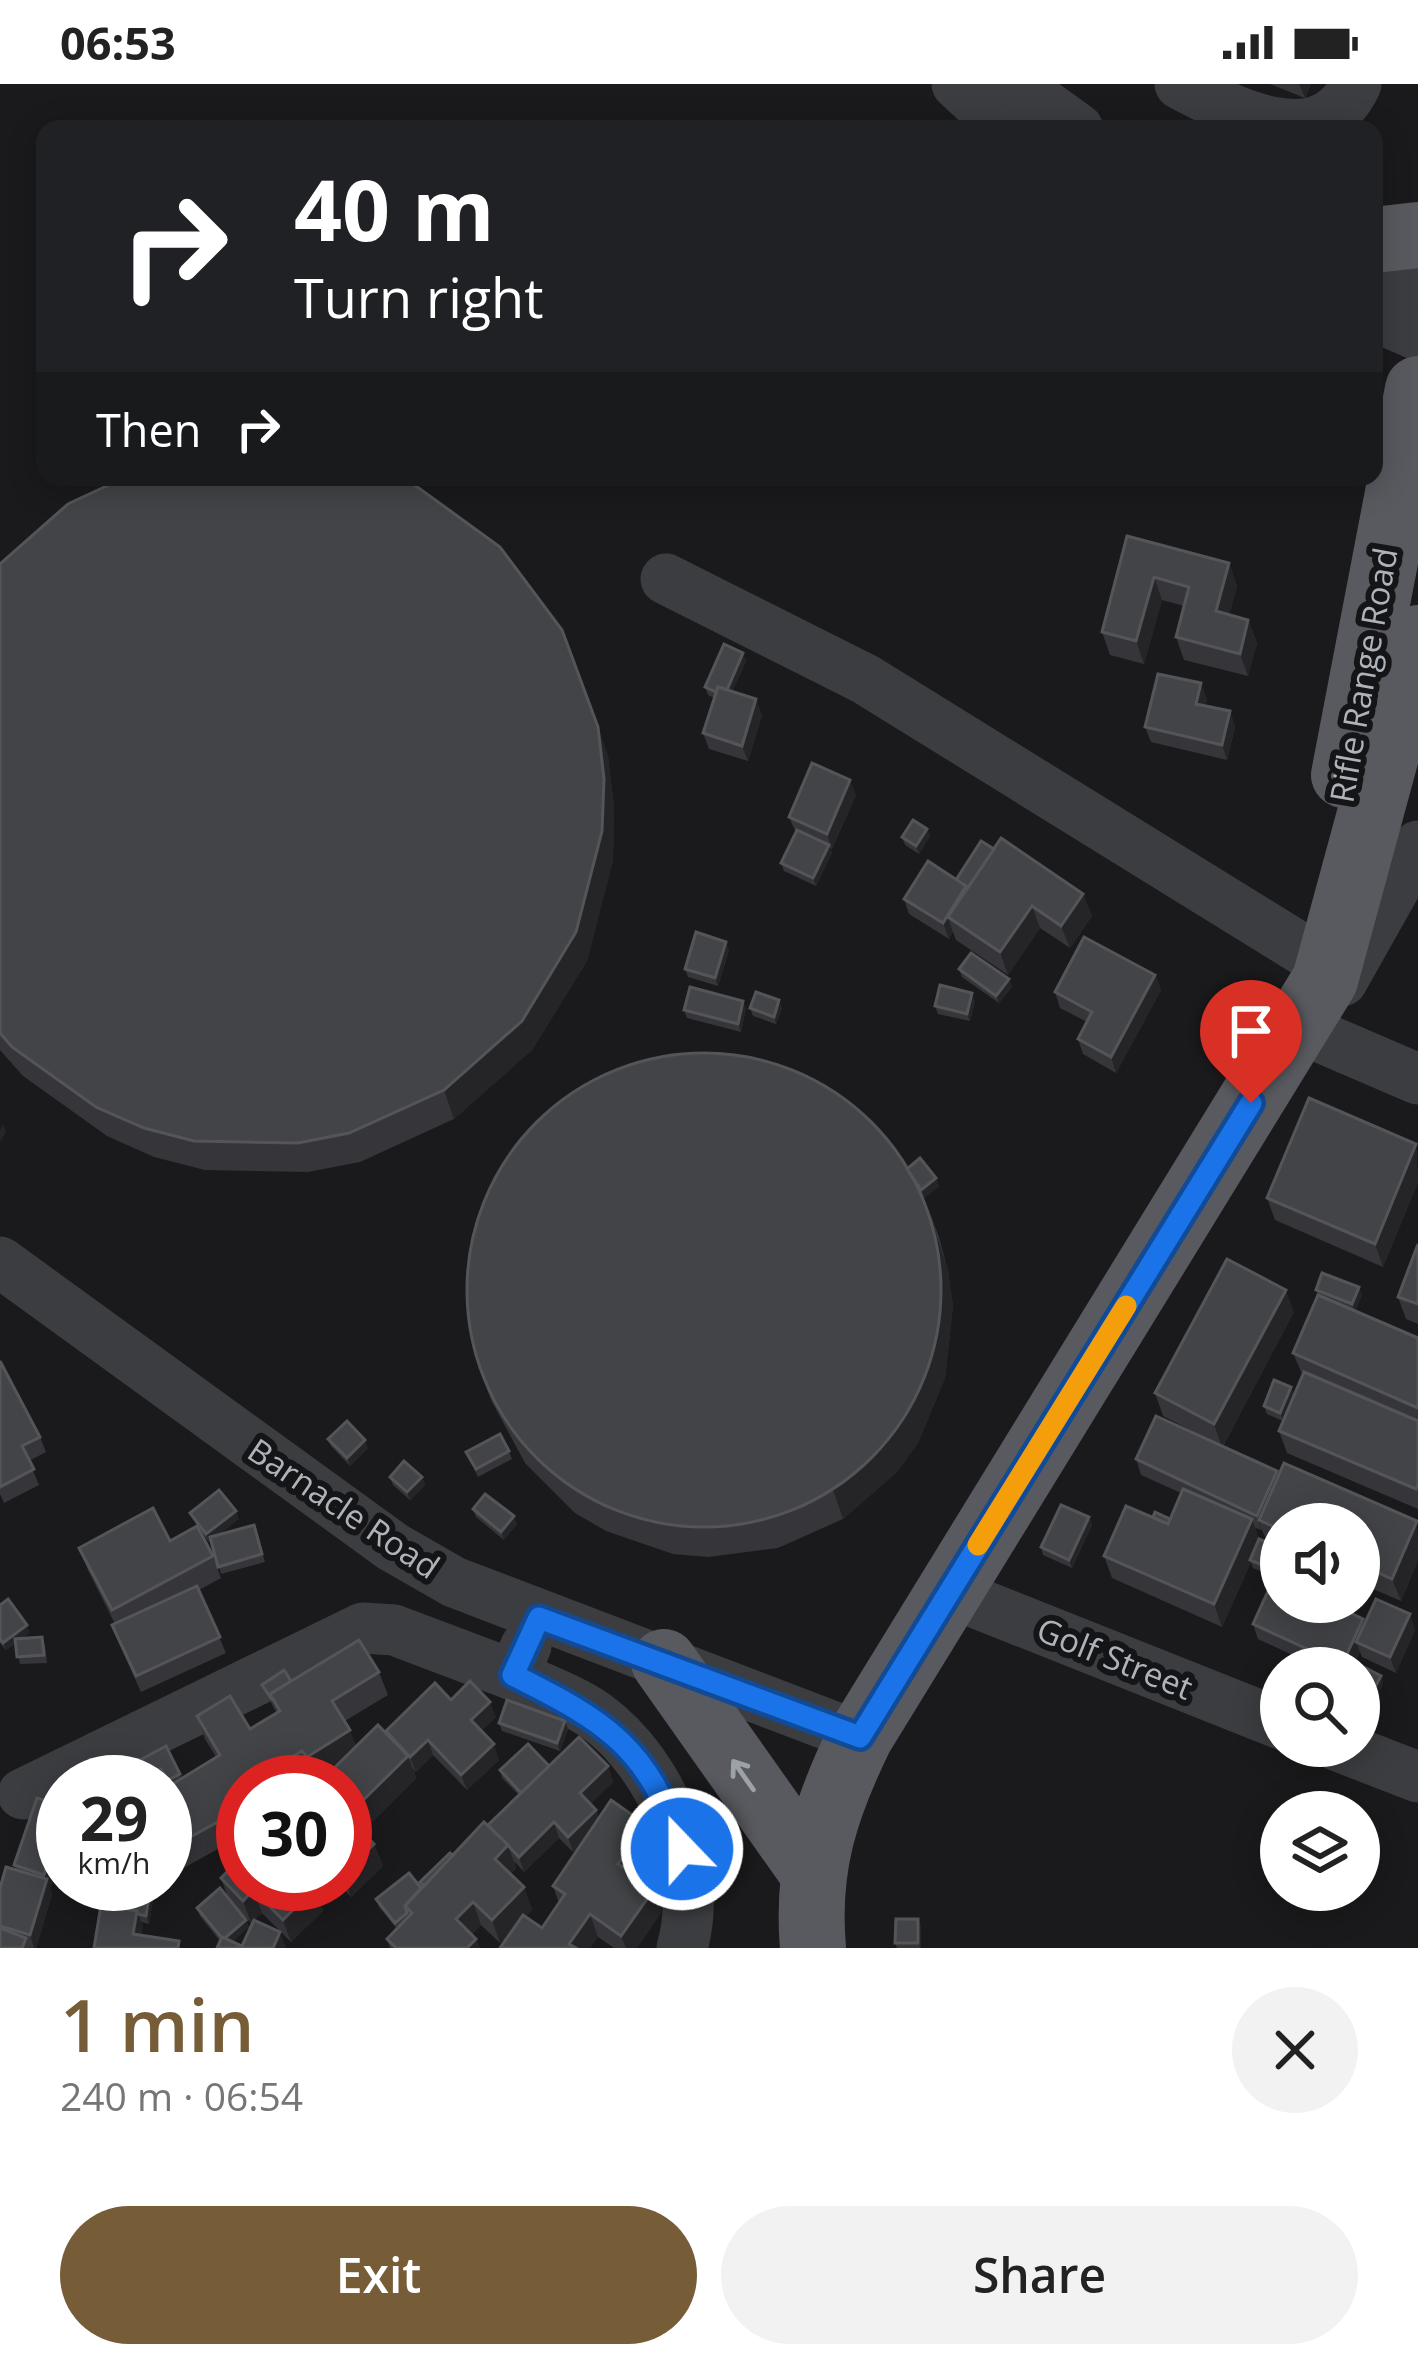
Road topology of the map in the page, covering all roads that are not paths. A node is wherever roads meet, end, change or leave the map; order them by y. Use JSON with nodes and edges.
{"nodes":[{"id":1,"x":1180,"y":84,"type":"edge"},
{"id":2,"x":1356,"y":84,"type":"edge"},
{"id":3,"x":993,"y":105,"type":"edge"},
{"id":4,"x":1046,"y":120,"type":"edge"},
{"id":5,"x":1265,"y":120,"type":"edge"},
{"id":6,"x":1319,"y":120,"type":"edge"},
{"id":7,"x":1418,"y":235,"type":"edge"},
{"id":8,"x":1383,"y":239,"type":"edge"},
{"id":9,"x":1383,"y":277,"type":"edge"},
{"id":10,"x":1418,"y":292,"type":"edge"},
{"id":11,"x":1383,"y":320,"type":"edge"},
{"id":12,"x":1418,"y":335,"type":"edge"},
{"id":13,"x":1418,"y":389,"type":"edge"},
{"id":14,"x":666,"y":579,"type":"dead end"},
{"id":15,"x":1418,"y":638,"type":"edge"},
{"id":16,"x":1418,"y":846,"type":"edge"},
{"id":17,"x":1316,"y":956,"type":"junction"},
{"id":18,"x":1305,"y":1031,"type":"junction"},
{"id":19,"x":1418,"y":1078,"type":"edge"},
{"id":20,"x":0,"y":1262,"type":"edge"},
{"id":21,"x":949,"y":1592,"type":"junction"},
{"id":22,"x":539,"y":1618,"type":"junction"},
{"id":23,"x":664,"y":1662,"type":"junction"},
{"id":24,"x":513,"y":1675,"type":"junction"},
{"id":25,"x":1260,"y":1716,"type":"edge"},
{"id":26,"x":860,"y":1737,"type":"junction"},
{"id":27,"x":1380,"y":1759,"type":"edge"},
{"id":28,"x":1416,"y":1770,"type":"edge"},
{"id":29,"x":23,"y":1794,"type":"dead end"},
{"id":30,"x":811,"y":1870,"type":"junction"},
{"id":31,"x":682,"y":1948,"type":"edge"},
{"id":32,"x":813,"y":1948,"type":"edge"}],
"edges":[{"from":1,"to":5,"type":"street"},
{"from":2,"to":6,"type":"street"},
{"from":3,"to":4,"type":"street"},
{"from":7,"to":8,"type":"main road"},
{"from":9,"to":10,"type":"street"},
{"from":11,"to":12,"type":"street"},
{"from":13,"to":17,"type":"main road","name":"Rifle Range Road"},
{"from":14,"to":17,"type":"street"},
{"from":15,"to":17,"type":"main road","name":"Rifle Range Road"},
{"from":16,"to":18,"type":"street"},
{"from":17,"to":18,"type":"main road"},
{"from":18,"to":19,"type":"street"},
{"from":18,"to":21,"type":"main road"},
{"from":20,"to":22,"type":"street","name":"Barnacle Road"},
{"from":21,"to":25,"type":"street","name":"Golf Street"},
{"from":21,"to":26,"type":"main road"},
{"from":22,"to":23,"type":"street","name":"Barnacle Road"},
{"from":22,"to":24,"type":"street"},
{"from":23,"to":26,"type":"street","name":"Barnacle Road"},
{"from":30,"to":23,"type":"main road","one_way":true},
{"from":24,"to":29,"type":"street"},
{"from":24,"to":31,"type":"street"},
{"from":26,"to":30,"type":"main road"},
{"from":27,"to":28,"type":"street"},
{"from":30,"to":32,"type":"main road"}]}
